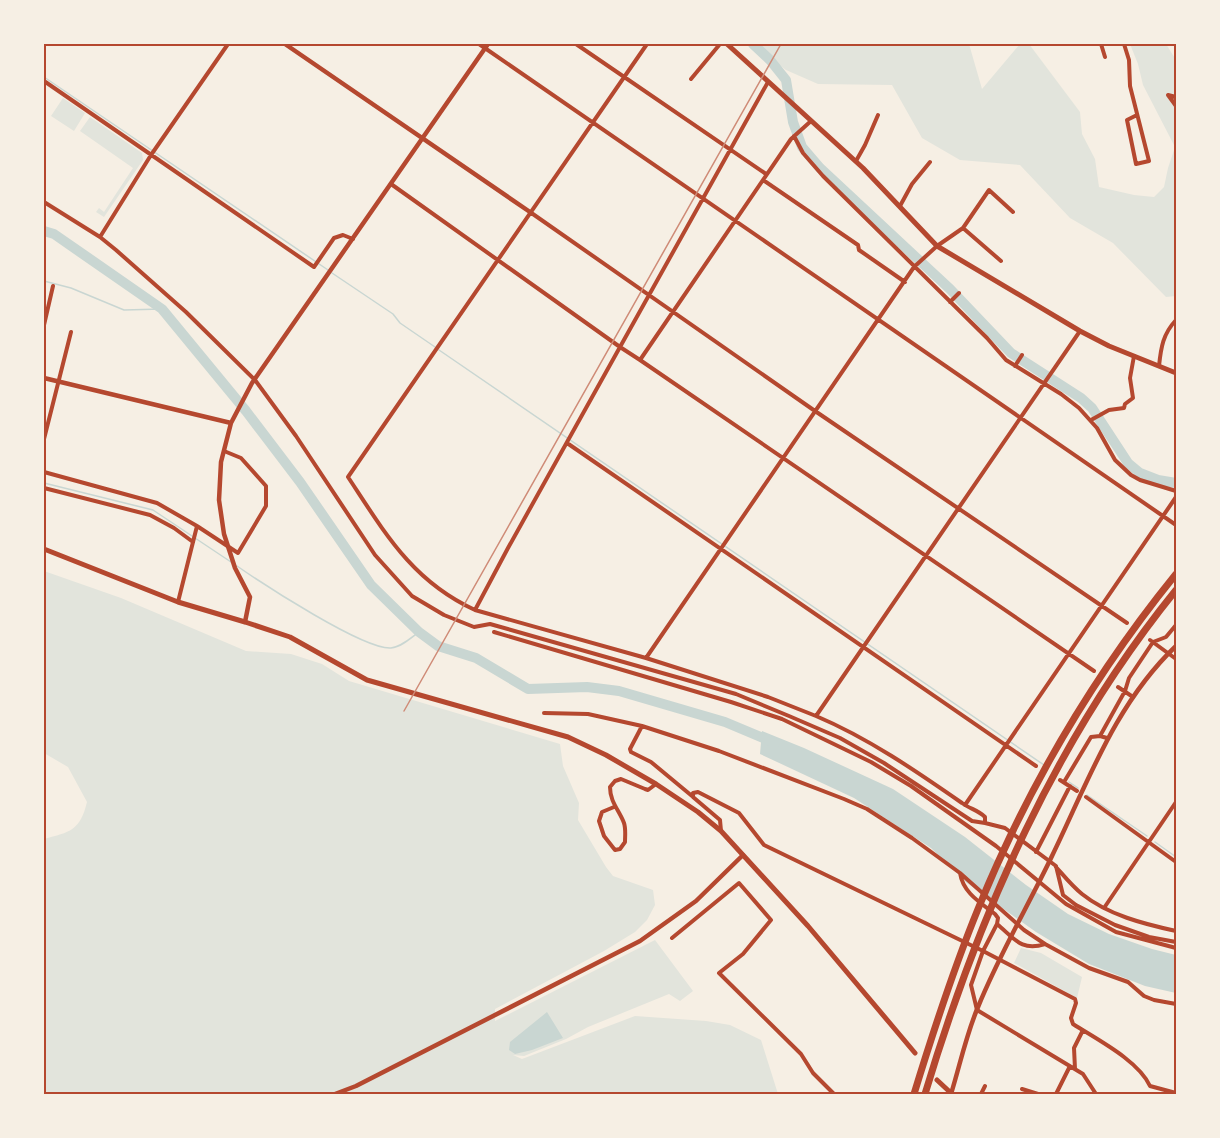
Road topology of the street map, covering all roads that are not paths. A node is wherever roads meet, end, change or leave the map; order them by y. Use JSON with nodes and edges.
{"nodes":[{"id":1,"x":228,"y":44,"type":"edge"},
{"id":2,"x":285,"y":44,"type":"edge"},
{"id":3,"x":479,"y":44,"type":"edge"},
{"id":4,"x":576,"y":44,"type":"edge"},
{"id":5,"x":647,"y":44,"type":"edge"},
{"id":6,"x":720,"y":44,"type":"edge"},
{"id":7,"x":727,"y":44,"type":"edge"},
{"id":8,"x":1101,"y":44,"type":"edge"},
{"id":9,"x":1124,"y":44,"type":"edge"},
{"id":10,"x":487,"y":45,"type":"edge"},
{"id":11,"x":1105,"y":57,"type":"dead end"},
{"id":12,"x":624,"y":77,"type":"junction"},
{"id":13,"x":691,"y":80,"type":"dead end"},
{"id":14,"x":44,"y":81,"type":"edge"},
{"id":15,"x":768,"y":82,"type":"junction"},
{"id":16,"x":1176,"y":97,"type":"edge"},
{"id":17,"x":1176,"y":106,"type":"edge"},
{"id":18,"x":878,"y":115,"type":"dead end"},
{"id":19,"x":1137,"y":115,"type":"junction"},
{"id":20,"x":811,"y":121,"type":"junction"},
{"id":21,"x":592,"y":122,"type":"junction"},
{"id":22,"x":794,"y":136,"type":"junction"},
{"id":23,"x":423,"y":139,"type":"junction"},
{"id":24,"x":729,"y":151,"type":"junction"},
{"id":25,"x":151,"y":155,"type":"junction"},
{"id":26,"x":856,"y":161,"type":"junction"},
{"id":27,"x":930,"y":162,"type":"dead end"},
{"id":28,"x":766,"y":174,"type":"junction"},
{"id":29,"x":763,"y":180,"type":"junction"},
{"id":30,"x":392,"y":184,"type":"junction"},
{"id":31,"x":704,"y":198,"type":"junction"},
{"id":32,"x":44,"y":202,"type":"edge"},
{"id":33,"x":900,"y":206,"type":"junction"},
{"id":34,"x":530,"y":212,"type":"junction"},
{"id":35,"x":1013,"y":212,"type":"dead end"},
{"id":36,"x":735,"y":220,"type":"junction"},
{"id":37,"x":963,"y":228,"type":"junction"},
{"id":38,"x":100,"y":237,"type":"junction"},
{"id":39,"x":353,"y":239,"type":"junction"},
{"id":40,"x":937,"y":246,"type":"junction"},
{"id":41,"x":497,"y":261,"type":"junction"},
{"id":42,"x":1001,"y":261,"type":"dead end"},
{"id":43,"x":914,"y":267,"type":"junction"},
{"id":44,"x":905,"y":282,"type":"junction"},
{"id":45,"x":53,"y":286,"type":"dead end"},
{"id":46,"x":959,"y":292,"type":"dead end"},
{"id":47,"x":649,"y":294,"type":"junction"},
{"id":48,"x":950,"y":302,"type":"junction"},
{"id":49,"x":672,"y":310,"type":"junction"},
{"id":50,"x":880,"y":319,"type":"junction"},
{"id":51,"x":1176,"y":320,"type":"edge"},
{"id":52,"x":44,"y":325,"type":"edge"},
{"id":53,"x":1080,"y":331,"type":"junction"},
{"id":54,"x":71,"y":332,"type":"dead end"},
{"id":55,"x":620,"y":347,"type":"junction"},
{"id":56,"x":1022,"y":355,"type":"dead end"},
{"id":57,"x":1134,"y":356,"type":"junction"},
{"id":58,"x":640,"y":360,"type":"junction"},
{"id":59,"x":1015,"y":366,"type":"junction"},
{"id":60,"x":1159,"y":366,"type":"junction"},
{"id":61,"x":1176,"y":373,"type":"edge"},
{"id":62,"x":44,"y":378,"type":"edge"},
{"id":63,"x":58,"y":382,"type":"junction"},
{"id":64,"x":254,"y":382,"type":"junction"},
{"id":65,"x":1045,"y":382,"type":"junction"},
{"id":66,"x":815,"y":411,"type":"junction"},
{"id":67,"x":1021,"y":417,"type":"junction"},
{"id":68,"x":1091,"y":420,"type":"junction"},
{"id":69,"x":231,"y":423,"type":"junction"},
{"id":70,"x":44,"y":439,"type":"edge"},
{"id":71,"x":567,"y":443,"type":"junction"},
{"id":72,"x":224,"y":451,"type":"junction"},
{"id":73,"x":783,"y":458,"type":"junction"},
{"id":74,"x":44,"y":472,"type":"edge"},
{"id":75,"x":44,"y":488,"type":"edge"},
{"id":76,"x":1176,"y":491,"type":"edge"},
{"id":77,"x":1176,"y":497,"type":"edge"},
{"id":78,"x":958,"y":508,"type":"junction"},
{"id":79,"x":1163,"y":515,"type":"junction"},
{"id":80,"x":1176,"y":525,"type":"edge"},
{"id":81,"x":197,"y":526,"type":"junction"},
{"id":82,"x":193,"y":542,"type":"junction"},
{"id":83,"x":44,"y":549,"type":"edge"},
{"id":84,"x":720,"y":549,"type":"junction"},
{"id":85,"x":925,"y":556,"type":"junction"},
{"id":86,"x":1176,"y":574,"type":"edge"},
{"id":87,"x":1174,"y":593,"type":"edge"},
{"id":88,"x":178,"y":602,"type":"junction"},
{"id":89,"x":1102,"y":606,"type":"junction"},
{"id":90,"x":475,"y":610,"type":"junction"},
{"id":91,"x":245,"y":622,"type":"junction"},
{"id":92,"x":1127,"y":623,"type":"dead end"},
{"id":93,"x":1176,"y":625,"type":"edge"},
{"id":94,"x":494,"y":632,"type":"dead end"},
{"id":95,"x":1152,"y":641,"type":"junction"},
{"id":96,"x":862,"y":646,"type":"junction"},
{"id":97,"x":1176,"y":646,"type":"edge"},
{"id":98,"x":1168,"y":653,"type":"junction"},
{"id":99,"x":1068,"y":654,"type":"junction"},
{"id":100,"x":645,"y":658,"type":"junction"},
{"id":101,"x":1176,"y":659,"type":"edge"},
{"id":102,"x":1094,"y":671,"type":"dead end"},
{"id":103,"x":1118,"y":687,"type":"dead end"},
{"id":104,"x":1125,"y":691,"type":"junction"},
{"id":105,"x":1133,"y":697,"type":"junction"},
{"id":106,"x":544,"y":713,"type":"dead end"},
{"id":107,"x":816,"y":716,"type":"junction"},
{"id":108,"x":642,"y":726,"type":"junction"},
{"id":109,"x":1100,"y":736,"type":"junction"},
{"id":110,"x":1107,"y":738,"type":"junction"},
{"id":111,"x":1006,"y":746,"type":"junction"},
{"id":112,"x":1036,"y":766,"type":"dead end"},
{"id":113,"x":656,"y":784,"type":"junction"},
{"id":114,"x":1070,"y":786,"type":"junction"},
{"id":115,"x":1077,"y":790,"type":"dead end"},
{"id":116,"x":693,"y":797,"type":"junction"},
{"id":117,"x":1086,"y":797,"type":"dead end"},
{"id":118,"x":1176,"y":802,"type":"edge"},
{"id":119,"x":965,"y":806,"type":"junction"},
{"id":120,"x":614,"y":807,"type":"junction"},
{"id":121,"x":985,"y":824,"type":"junction"},
{"id":122,"x":721,"y":831,"type":"junction"},
{"id":123,"x":1149,"y":843,"type":"junction"},
{"id":124,"x":1036,"y":852,"type":"junction"},
{"id":125,"x":743,"y":855,"type":"junction"},
{"id":126,"x":1176,"y":862,"type":"edge"},
{"id":127,"x":1056,"y":866,"type":"junction"},
{"id":128,"x":960,"y":873,"type":"junction"},
{"id":129,"x":1104,"y":908,"type":"junction"},
{"id":130,"x":997,"y":924,"type":"junction"},
{"id":131,"x":1176,"y":931,"type":"edge"},
{"id":132,"x":672,"y":938,"type":"dead end"},
{"id":133,"x":1176,"y":942,"type":"edge"},
{"id":134,"x":1045,"y":944,"type":"junction"},
{"id":135,"x":1176,"y":948,"type":"edge"},
{"id":136,"x":983,"y":951,"type":"junction"},
{"id":137,"x":1176,"y":1004,"type":"edge"},
{"id":138,"x":976,"y":1010,"type":"junction"},
{"id":139,"x":1083,"y":1030,"type":"junction"},
{"id":140,"x":915,"y":1053,"type":"dead end"},
{"id":141,"x":1072,"y":1068,"type":"junction"},
{"id":142,"x":937,"y":1080,"type":"dead end"},
{"id":143,"x":985,"y":1086,"type":"dead end"},
{"id":144,"x":1022,"y":1089,"type":"dead end"},
{"id":145,"x":1176,"y":1093,"type":"edge"},
{"id":146,"x":951,"y":1094,"type":"edge"},
{"id":147,"x":335,"y":1095,"type":"edge"},
{"id":148,"x":834,"y":1095,"type":"edge"},
{"id":149,"x":914,"y":1095,"type":"edge"},
{"id":150,"x":925,"y":1095,"type":"edge"},
{"id":151,"x":981,"y":1095,"type":"edge"},
{"id":152,"x":1038,"y":1095,"type":"edge"},
{"id":153,"x":1056,"y":1095,"type":"edge"},
{"id":154,"x":1096,"y":1095,"type":"edge"}],
"edges":[{"from":1,"to":25,"type":"street"},
{"from":2,"to":23,"type":"street"},
{"from":3,"to":10,"type":"street"},
{"from":4,"to":12,"type":"street"},
{"from":5,"to":12,"type":"street"},
{"from":6,"to":13,"type":"street"},
{"from":7,"to":15,"type":"main road"},
{"from":8,"to":11,"type":"street"},
{"from":9,"to":19,"type":"street"},
{"from":10,"to":21,"type":"street"},
{"from":10,"to":23,"type":"street"},
{"from":12,"to":21,"type":"street"},
{"from":12,"to":24,"type":"street"},
{"from":14,"to":25,"type":"street"},
{"from":15,"to":20,"type":"main road"},
{"from":15,"to":24,"type":"street"},
{"from":16,"to":17,"type":"street"},
{"from":18,"to":26,"type":"street"},
{"from":19,"to":19,"type":"street"},
{"from":20,"to":22,"type":"street"},
{"from":20,"to":26,"type":"main road"},
{"from":21,"to":31,"type":"street"},
{"from":21,"to":34,"type":"street"},
{"from":22,"to":28,"type":"street"},
{"from":22,"to":43,"type":"street"},
{"from":23,"to":30,"type":"street"},
{"from":23,"to":34,"type":"street"},
{"from":24,"to":28,"type":"street"},
{"from":24,"to":31,"type":"street"},
{"from":25,"to":38,"type":"street"},
{"from":25,"to":39,"type":"street"},
{"from":26,"to":33,"type":"main road"},
{"from":27,"to":33,"type":"street"},
{"from":28,"to":29,"type":"street"},
{"from":29,"to":36,"type":"street"},
{"from":29,"to":44,"type":"street"},
{"from":30,"to":39,"type":"street"},
{"from":30,"to":41,"type":"street"},
{"from":31,"to":36,"type":"street"},
{"from":31,"to":47,"type":"street"},
{"from":32,"to":38,"type":"street"},
{"from":33,"to":40,"type":"main road"},
{"from":34,"to":41,"type":"street"},
{"from":34,"to":47,"type":"street"},
{"from":35,"to":37,"type":"street"},
{"from":36,"to":49,"type":"street"},
{"from":36,"to":50,"type":"street"},
{"from":37,"to":40,"type":"street"},
{"from":37,"to":42,"type":"street"},
{"from":38,"to":64,"type":"street"},
{"from":39,"to":64,"type":"street"},
{"from":40,"to":43,"type":"street"},
{"from":40,"to":53,"type":"main road"},
{"from":41,"to":55,"type":"street"},
{"from":41,"to":90,"type":"street"},
{"from":43,"to":44,"type":"street"},
{"from":43,"to":48,"type":"street"},
{"from":44,"to":50,"type":"street"},
{"from":45,"to":52,"type":"street"},
{"from":46,"to":48,"type":"street"},
{"from":47,"to":49,"type":"street"},
{"from":47,"to":55,"type":"street"},
{"from":48,"to":59,"type":"street"},
{"from":49,"to":58,"type":"street"},
{"from":49,"to":66,"type":"street"},
{"from":50,"to":66,"type":"street"},
{"from":50,"to":67,"type":"street"},
{"from":51,"to":60,"type":"street"},
{"from":53,"to":57,"type":"main road"},
{"from":53,"to":65,"type":"street"},
{"from":54,"to":63,"type":"street"},
{"from":55,"to":58,"type":"street"},
{"from":55,"to":71,"type":"street"},
{"from":56,"to":59,"type":"street"},
{"from":57,"to":60,"type":"main road"},
{"from":57,"to":68,"type":"street"},
{"from":58,"to":73,"type":"street"},
{"from":59,"to":65,"type":"street"},
{"from":60,"to":61,"type":"main road"},
{"from":62,"to":63,"type":"street"},
{"from":63,"to":69,"type":"street"},
{"from":63,"to":70,"type":"street"},
{"from":64,"to":69,"type":"street"},
{"from":64,"to":121,"type":"street"},
{"from":65,"to":67,"type":"street"},
{"from":65,"to":68,"type":"street"},
{"from":66,"to":73,"type":"street"},
{"from":66,"to":78,"type":"street"},
{"from":67,"to":78,"type":"street"},
{"from":67,"to":79,"type":"street"},
{"from":68,"to":76,"type":"street"},
{"from":69,"to":72,"type":"street"},
{"from":71,"to":84,"type":"street"},
{"from":71,"to":90,"type":"street"},
{"from":72,"to":81,"type":"street"},
{"from":72,"to":91,"type":"street"},
{"from":73,"to":84,"type":"street"},
{"from":73,"to":85,"type":"street"},
{"from":74,"to":81,"type":"street"},
{"from":75,"to":82,"type":"street"},
{"from":77,"to":79,"type":"street"},
{"from":78,"to":85,"type":"street"},
{"from":78,"to":89,"type":"street"},
{"from":79,"to":80,"type":"street"},
{"from":79,"to":89,"type":"street"},
{"from":81,"to":82,"type":"street"},
{"from":82,"to":88,"type":"street"},
{"from":83,"to":88,"type":"main road"},
{"from":84,"to":96,"type":"street"},
{"from":84,"to":100,"type":"street"},
{"from":85,"to":96,"type":"street"},
{"from":85,"to":99,"type":"street"},
{"from":86,"to":149,"type":"highway"},
{"from":87,"to":150,"type":"highway"},
{"from":88,"to":91,"type":"main road"},
{"from":89,"to":92,"type":"street"},
{"from":89,"to":99,"type":"street"},
{"from":90,"to":100,"type":"street"},
{"from":91,"to":113,"type":"main road"},
{"from":93,"to":95,"type":"street"},
{"from":94,"to":135,"type":"street"},
{"from":95,"to":98,"type":"street"},
{"from":95,"to":104,"type":"street"},
{"from":96,"to":107,"type":"street"},
{"from":96,"to":111,"type":"street"},
{"from":97,"to":98,"type":"street"},
{"from":98,"to":101,"type":"street"},
{"from":98,"to":105,"type":"street"},
{"from":99,"to":102,"type":"street"},
{"from":99,"to":111,"type":"street"},
{"from":100,"to":107,"type":"street"},
{"from":103,"to":104,"type":"street"},
{"from":104,"to":105,"type":"street"},
{"from":104,"to":109,"type":"street"},
{"from":105,"to":110,"type":"street"},
{"from":106,"to":108,"type":"street"},
{"from":107,"to":119,"type":"street"},
{"from":108,"to":116,"type":"street"},
{"from":108,"to":128,"type":"street"},
{"from":109,"to":110,"type":"street"},
{"from":109,"to":114,"type":"street"},
{"from":110,"to":138,"type":"street"},
{"from":111,"to":112,"type":"street"},
{"from":111,"to":119,"type":"street"},
{"from":113,"to":120,"type":"street"},
{"from":113,"to":122,"type":"main road"},
{"from":114,"to":115,"type":"street"},
{"from":114,"to":124,"type":"street"},
{"from":116,"to":122,"type":"street"},
{"from":116,"to":136,"type":"street"},
{"from":117,"to":123,"type":"street"},
{"from":118,"to":123,"type":"street"},
{"from":119,"to":121,"type":"street"},
{"from":120,"to":120,"type":"street"},
{"from":121,"to":124,"type":"street"},
{"from":122,"to":125,"type":"main road"},
{"from":123,"to":126,"type":"street"},
{"from":123,"to":129,"type":"street"},
{"from":124,"to":127,"type":"street"},
{"from":125,"to":140,"type":"main road"},
{"from":125,"to":147,"type":"street"},
{"from":127,"to":129,"type":"street"},
{"from":127,"to":133,"type":"street"},
{"from":128,"to":130,"type":"street"},
{"from":128,"to":134,"type":"street"},
{"from":129,"to":131,"type":"street"},
{"from":130,"to":134,"type":"street"},
{"from":130,"to":136,"type":"street"},
{"from":132,"to":148,"type":"street"},
{"from":134,"to":137,"type":"street"},
{"from":136,"to":138,"type":"street"},
{"from":136,"to":139,"type":"street"},
{"from":138,"to":141,"type":"street"},
{"from":138,"to":146,"type":"street"},
{"from":139,"to":141,"type":"street"},
{"from":139,"to":145,"type":"street"},
{"from":141,"to":153,"type":"street"},
{"from":141,"to":154,"type":"street"},
{"from":142,"to":146,"type":"main road"},
{"from":143,"to":151,"type":"street"},
{"from":144,"to":152,"type":"street"}]}
